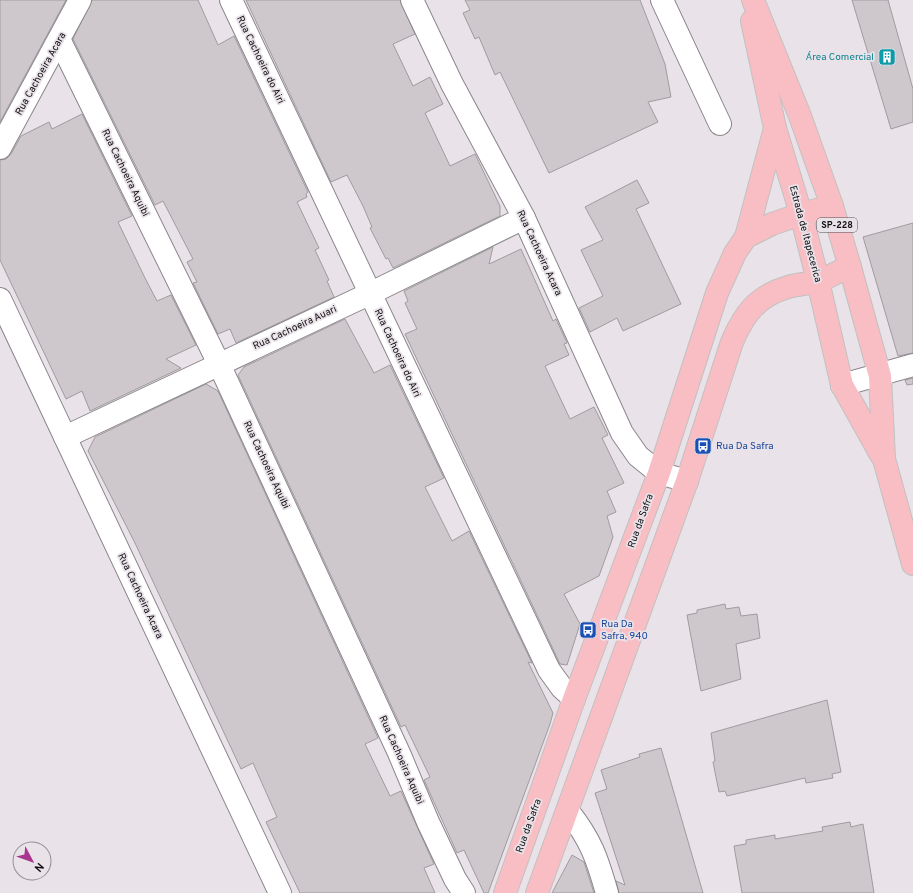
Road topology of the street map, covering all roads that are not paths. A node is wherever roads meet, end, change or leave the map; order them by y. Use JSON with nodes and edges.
{"nodes":[{"id":1,"x":80,"y":0,"type":"edge"},
{"id":2,"x":231,"y":0,"type":"edge"},
{"id":3,"x":412,"y":0,"type":"edge"},
{"id":4,"x":662,"y":0,"type":"edge"},
{"id":5,"x":747,"y":0,"type":"edge"},
{"id":6,"x":753,"y":0,"type":"edge"},
{"id":7,"x":60,"y":40,"type":"junction"},
{"id":8,"x":720,"y":124,"type":"dead end"},
{"id":9,"x":774,"y":128,"type":"junction"},
{"id":10,"x":0,"y":148,"type":"edge"},
{"id":11,"x":832,"y":206,"type":"junction"},
{"id":12,"x":801,"y":214,"type":"junction"},
{"id":13,"x":524,"y":218,"type":"junction"},
{"id":14,"x":746,"y":237,"type":"junction"},
{"id":15,"x":850,"y":267,"type":"junction"},
{"id":16,"x":818,"y":281,"type":"junction"},
{"id":17,"x":369,"y":294,"type":"junction"},
{"id":18,"x":0,"y":299,"type":"edge"},
{"id":19,"x":219,"y":364,"type":"junction"},
{"id":20,"x":913,"y":365,"type":"edge"},
{"id":21,"x":880,"y":376,"type":"junction"},
{"id":22,"x":842,"y":385,"type":"junction"},
{"id":23,"x":65,"y":437,"type":"junction"},
{"id":24,"x":884,"y":459,"type":"junction"},
{"id":25,"x":659,"y":473,"type":"junction"},
{"id":26,"x":687,"y":481,"type":"junction"},
{"id":27,"x":913,"y":564,"type":"edge"},
{"id":28,"x":574,"y":699,"type":"junction"},
{"id":29,"x":568,"y":810,"type":"junction"},
{"id":30,"x":280,"y":893,"type":"edge"},
{"id":31,"x":464,"y":893,"type":"edge"},
{"id":32,"x":505,"y":893,"type":"edge"},
{"id":33,"x":538,"y":893,"type":"edge"},
{"id":34,"x":608,"y":893,"type":"edge"}],
"edges":[{"from":1,"to":7,"type":"street","name":"Rua Cachoeira Acara"},
{"from":2,"to":17,"type":"street","name":"Rua Cachoeira do Airi"},
{"from":3,"to":13,"type":"street","name":"Rua Cachoeira Acara"},
{"from":4,"to":8,"type":"street"},
{"from":5,"to":9,"type":"main road","name":"Estrada de Itapecerica","number":"SP-228"},
{"from":6,"to":11,"type":"main road","name":"Estrada de Itapecerica","number":"SP-228"},
{"from":7,"to":10,"type":"street","name":"Rua Cachoeira Acara"},
{"from":7,"to":19,"type":"street","name":"Rua Cachoeira Aquibi"},
{"from":9,"to":12,"type":"main road","name":"Estrada de Itapecerica","number":"SP-228"},
{"from":9,"to":14,"type":"main road"},
{"from":11,"to":12,"type":"main road","name":"Rua da Safra"},
{"from":11,"to":15,"type":"main road","name":"Estrada de Itapecerica","number":"SP-228"},
{"from":12,"to":14,"type":"main road","name":"Rua da Safra"},
{"from":12,"to":16,"type":"main road","name":"Estrada de Itapecerica","number":"SP-228"},
{"from":13,"to":17,"type":"street","name":"Rua Cachoeira Auari"},
{"from":13,"to":25,"type":"street","name":"Rua Cachoeira Acara"},
{"from":14,"to":25,"type":"main road","name":"Rua da Safra"},
{"from":15,"to":16,"type":"main road"},
{"from":15,"to":21,"type":"main road","name":"Estrada de Itapecerica","number":"SP-228"},
{"from":16,"to":22,"type":"main road","name":"Estrada de Itapecerica","number":"SP-228"},
{"from":16,"to":26,"type":"main road"},
{"from":17,"to":19,"type":"street","name":"Rua Cachoeira Auari"},
{"from":17,"to":28,"type":"street","name":"Rua Cachoeira do Airi"},
{"from":18,"to":23,"type":"street","name":"Rua Cachoeira Acara"},
{"from":19,"to":23,"type":"street","name":"Rua Cachoeira Auari"},
{"from":19,"to":31,"type":"street","name":"Rua Cachoeira Aquibi"},
{"from":20,"to":21,"type":"street"},
{"from":21,"to":22,"type":"street"},
{"from":21,"to":24,"type":"main road","name":"Estrada de Itapecerica","number":"SP-228"},
{"from":22,"to":24,"type":"main road","name":"Estrada de Itapecerica","number":"SP-228"},
{"from":23,"to":30,"type":"street","name":"Rua Cachoeira Acara"},
{"from":24,"to":27,"type":"main road","name":"Estrada de Itapecerica","number":"SP-228"},
{"from":25,"to":26,"type":"street","name":"Rua Cachoeira Acara"},
{"from":25,"to":28,"type":"main road","name":"Rua da Safra"},
{"from":26,"to":29,"type":"main road"},
{"from":28,"to":32,"type":"main road","name":"Rua da Safra"},
{"from":29,"to":33,"type":"main road"},
{"from":29,"to":34,"type":"street"}]}
